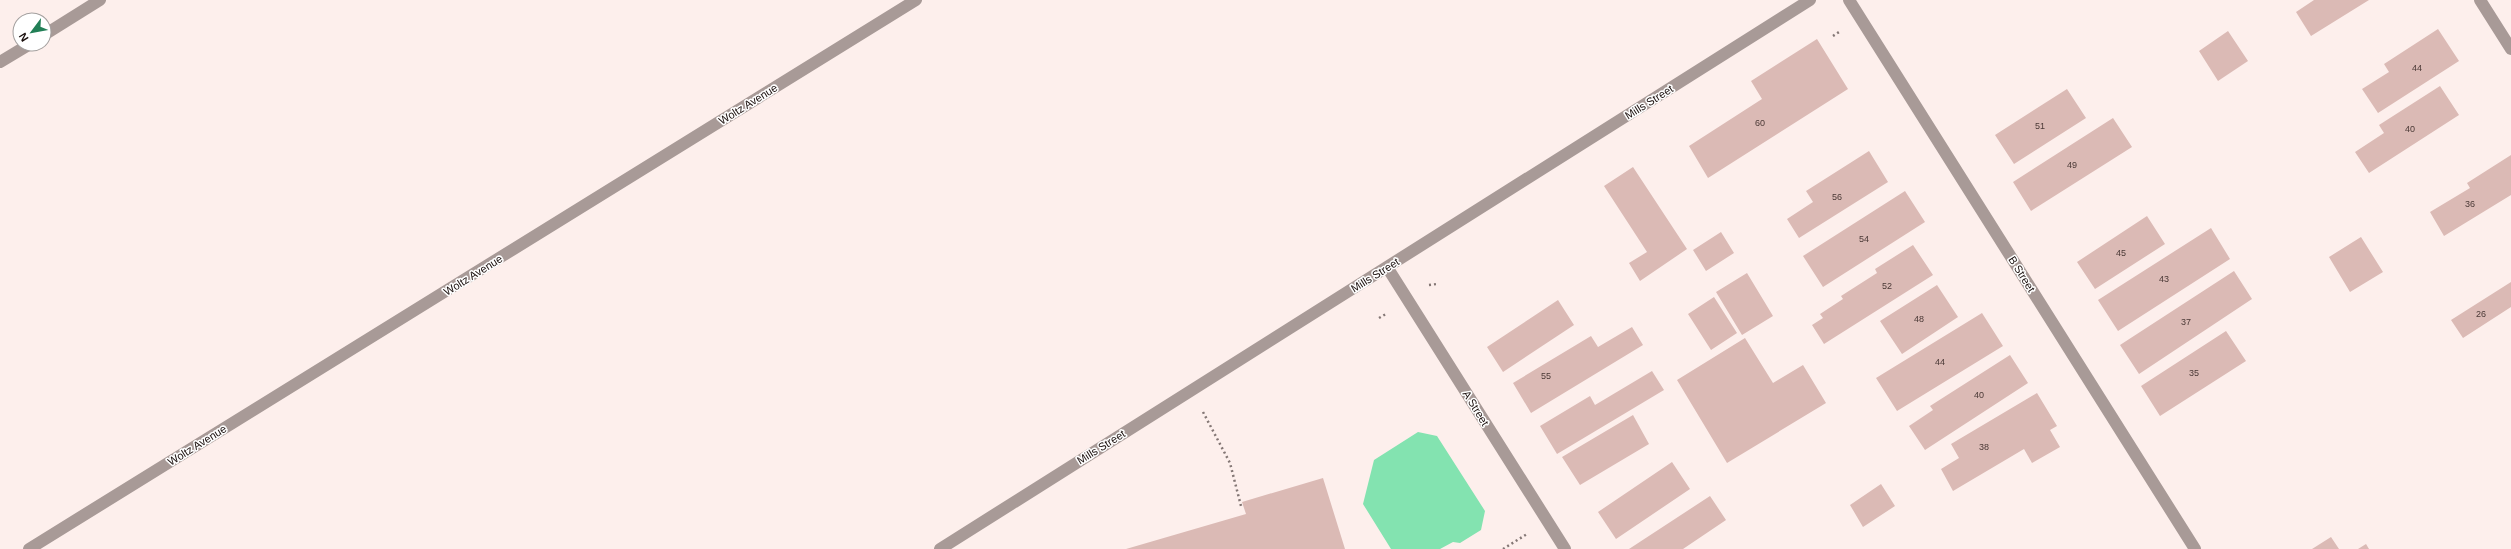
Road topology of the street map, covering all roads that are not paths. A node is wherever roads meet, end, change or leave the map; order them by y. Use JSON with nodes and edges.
{"nodes":[{"id":1,"x":100,"y":0,"type":"edge"},
{"id":2,"x":916,"y":0,"type":"edge"},
{"id":3,"x":1810,"y":0,"type":"edge"},
{"id":4,"x":1849,"y":0,"type":"edge"},
{"id":5,"x":2480,"y":0,"type":"edge"},
{"id":6,"x":52,"y":30,"type":"edge"},
{"id":7,"x":2511,"y":49,"type":"edge"},
{"id":8,"x":17,"y":52,"type":"edge"},
{"id":9,"x":0,"y":62,"type":"edge"},
{"id":10,"x":1388,"y":267,"type":"junction"},
{"id":11,"x":29,"y":549,"type":"edge"},
{"id":12,"x":940,"y":549,"type":"edge"},
{"id":13,"x":1565,"y":549,"type":"edge"},
{"id":14,"x":2195,"y":549,"type":"edge"}],
"edges":[{"from":1,"to":6,"type":"street"},
{"from":2,"to":11,"type":"street","name":"Woltz Avenue"},
{"from":3,"to":10,"type":"street","name":"Mills Street"},
{"from":4,"to":14,"type":"street","name":"B Street"},
{"from":5,"to":7,"type":"street"},
{"from":8,"to":9,"type":"street"},
{"from":10,"to":12,"type":"street","name":"Mills Street"},
{"from":10,"to":13,"type":"street","name":"A Street"}]}
